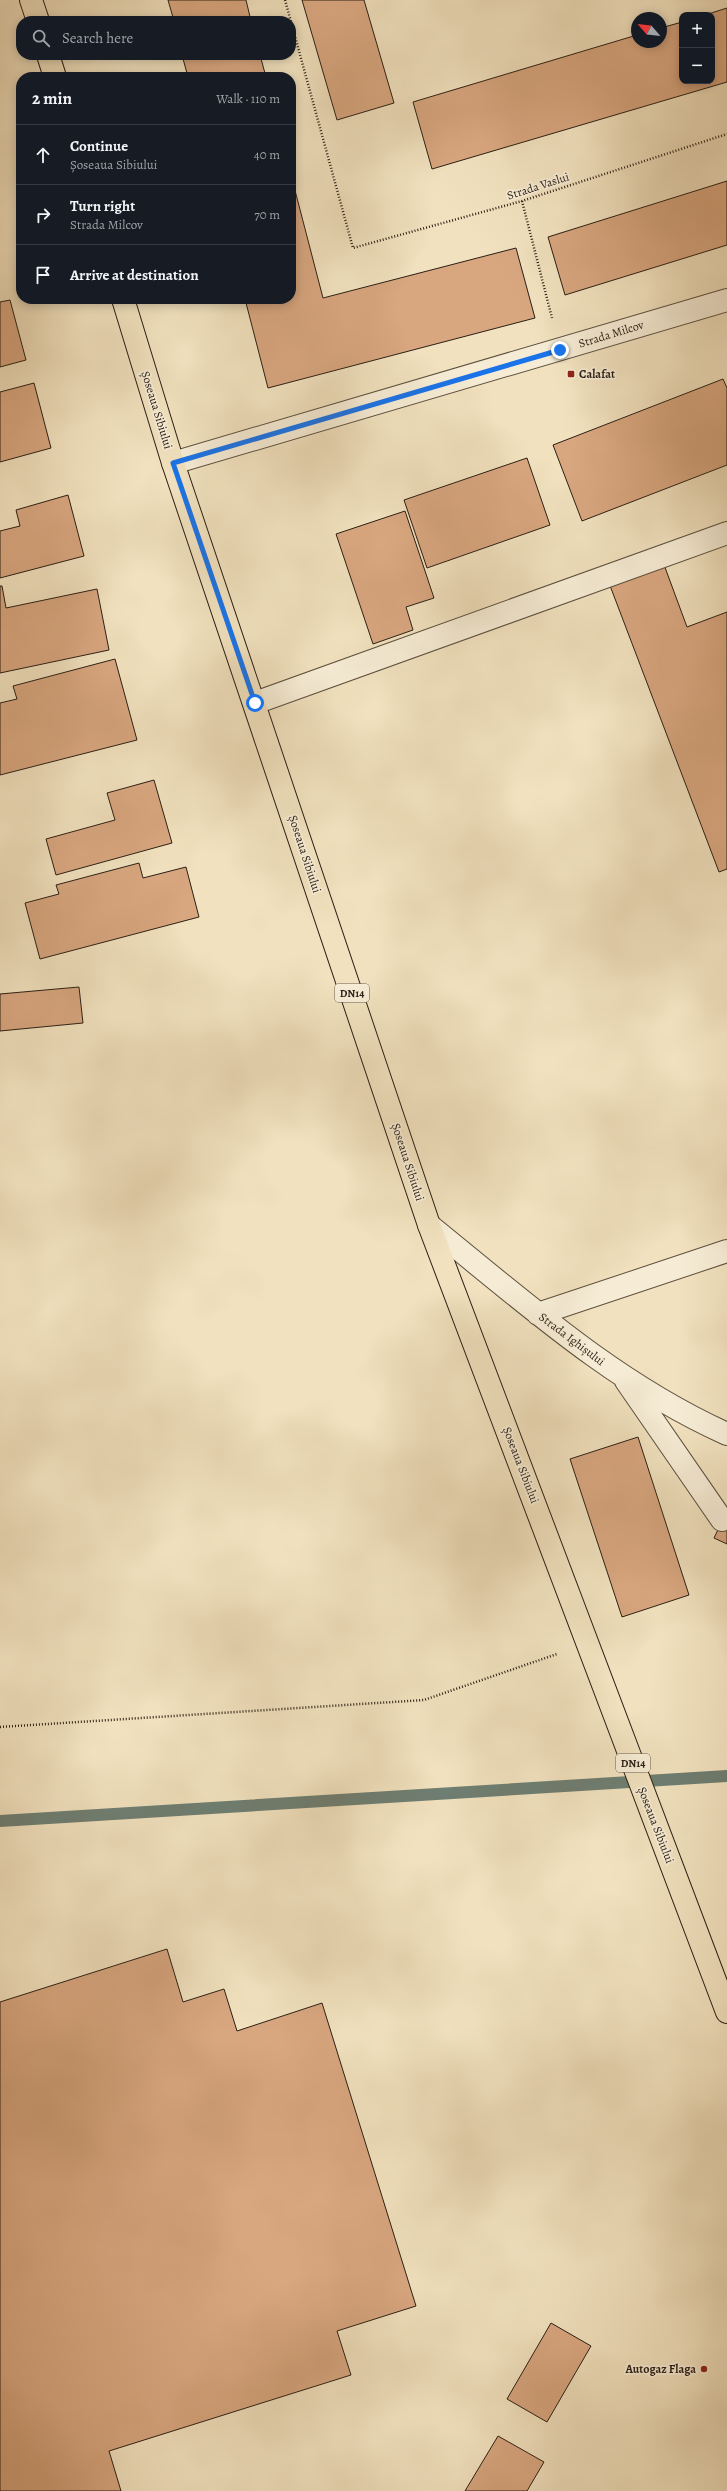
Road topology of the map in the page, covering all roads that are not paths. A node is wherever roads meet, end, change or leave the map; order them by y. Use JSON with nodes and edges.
{"nodes":[{"id":1,"x":31,"y":0,"type":"edge"},
{"id":2,"x":36,"y":16,"type":"edge"},
{"id":3,"x":50,"y":60,"type":"edge"},
{"id":4,"x":54,"y":72,"type":"edge"},
{"id":5,"x":727,"y":300,"type":"edge"},
{"id":6,"x":125,"y":304,"type":"edge"},
{"id":7,"x":173,"y":463,"type":"junction"},
{"id":8,"x":727,"y":533,"type":"edge"},
{"id":9,"x":255,"y":703,"type":"junction"},
{"id":10,"x":429,"y":1225,"type":"junction"},
{"id":11,"x":727,"y":1251,"type":"edge"},
{"id":12,"x":538,"y":1314,"type":"junction"},
{"id":13,"x":623,"y":1377,"type":"junction"},
{"id":14,"x":727,"y":1434,"type":"edge"},
{"id":15,"x":722,"y":1520,"type":"dead end"},
{"id":16,"x":727,"y":2012,"type":"edge"}],
"edges":[{"from":1,"to":2,"type":"main road"},
{"from":3,"to":4,"type":"main road"},
{"from":5,"to":7,"type":"street","name":"Strada Milcov"},
{"from":6,"to":7,"type":"main road","name":"Șoseaua Sibiului","number":"DN14"},
{"from":7,"to":9,"type":"main road","name":"Șoseaua Sibiului","number":"DN14"},
{"from":8,"to":9,"type":"street"},
{"from":9,"to":10,"type":"main road","name":"Șoseaua Sibiului","number":"DN14"},
{"from":10,"to":12,"type":"street","name":"Strada Ighișului"},
{"from":10,"to":16,"type":"main road","name":"Șoseaua Sibiului","number":"DN14"},
{"from":11,"to":12,"type":"street"},
{"from":12,"to":13,"type":"street","name":"Strada Ighișului"},
{"from":13,"to":14,"type":"street","name":"Strada Ighișului"},
{"from":13,"to":15,"type":"street"}]}
